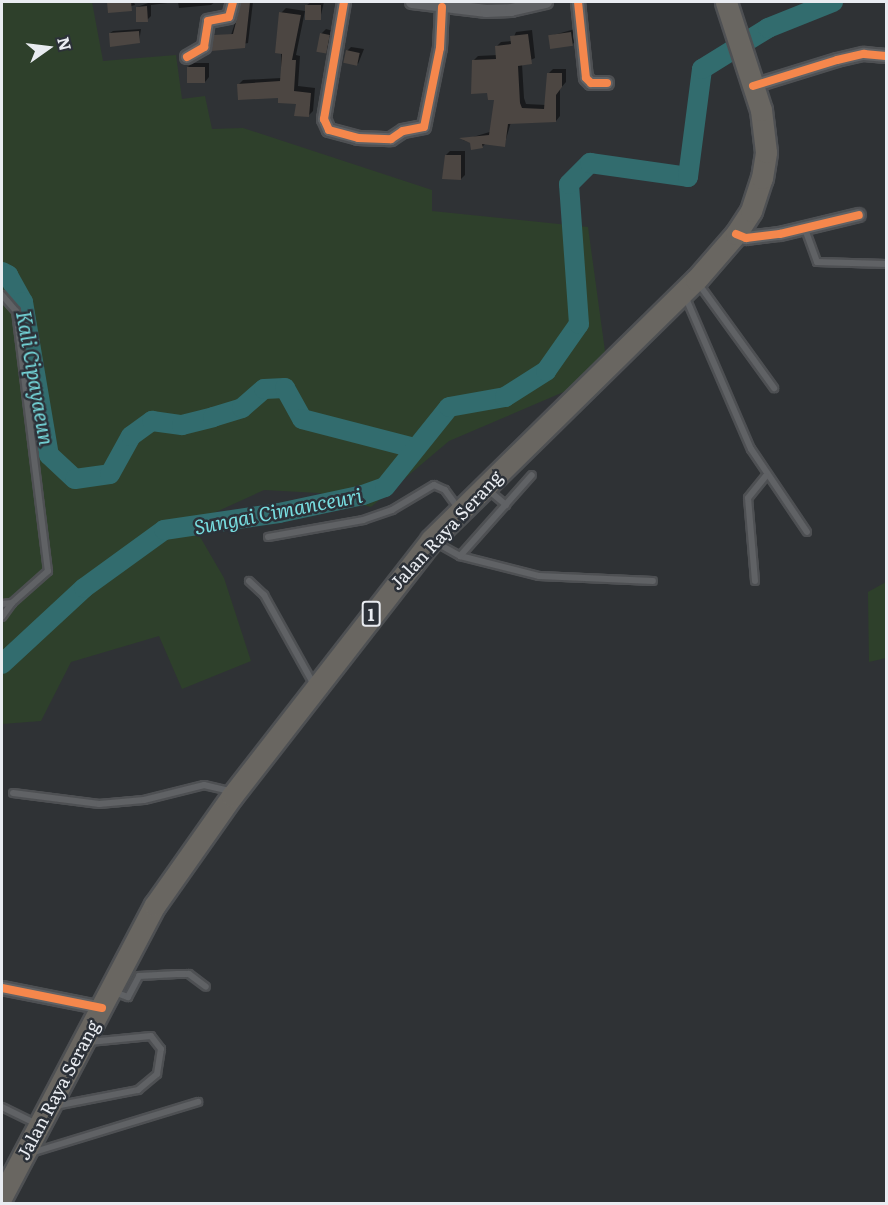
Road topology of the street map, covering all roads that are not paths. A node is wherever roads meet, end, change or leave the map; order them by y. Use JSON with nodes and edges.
{"nodes":[{"id":1,"x":233,"y":2,"type":"edge"},
{"id":2,"x":344,"y":2,"type":"edge"},
{"id":3,"x":412,"y":2,"type":"edge"},
{"id":4,"x":419,"y":2,"type":"edge"},
{"id":5,"x":546,"y":2,"type":"edge"},
{"id":6,"x":578,"y":2,"type":"edge"},
{"id":7,"x":726,"y":2,"type":"edge"},
{"id":8,"x":442,"y":7,"type":"junction"},
{"id":9,"x":886,"y":56,"type":"edge"},
{"id":10,"x":187,"y":57,"type":"dead end"},
{"id":11,"x":752,"y":82,"type":"junction"},
{"id":12,"x":607,"y":83,"type":"dead end"},
{"id":13,"x":859,"y":215,"type":"dead end"},
{"id":14,"x":805,"y":228,"type":"junction"},
{"id":15,"x":736,"y":234,"type":"junction"},
{"id":16,"x":886,"y":264,"type":"edge"},
{"id":17,"x":689,"y":287,"type":"junction"},
{"id":18,"x":2,"y":295,"type":"edge"},
{"id":19,"x":774,"y":388,"type":"dead end"},
{"id":20,"x":532,"y":476,"type":"dead end"},
{"id":21,"x":766,"y":476,"type":"junction"},
{"id":22,"x":484,"y":487,"type":"junction"},
{"id":23,"x":506,"y":505,"type":"junction"},
{"id":24,"x":460,"y":511,"type":"junction"},
{"id":25,"x":807,"y":532,"type":"dead end"},
{"id":26,"x":268,"y":537,"type":"dead end"},
{"id":27,"x":431,"y":540,"type":"junction"},
{"id":28,"x":460,"y":556,"type":"junction"},
{"id":29,"x":249,"y":581,"type":"dead end"},
{"id":30,"x":653,"y":581,"type":"dead end"},
{"id":31,"x":754,"y":581,"type":"dead end"},
{"id":32,"x":12,"y":603,"type":"junction"},
{"id":33,"x":2,"y":604,"type":"edge"},
{"id":34,"x":2,"y":617,"type":"edge"},
{"id":35,"x":315,"y":688,"type":"junction"},
{"id":36,"x":235,"y":792,"type":"junction"},
{"id":37,"x":13,"y":793,"type":"dead end"},
{"id":38,"x":130,"y":972,"type":"junction"},
{"id":39,"x":206,"y":987,"type":"dead end"},
{"id":40,"x":2,"y":988,"type":"edge"},
{"id":41,"x":106,"y":999,"type":"junction"},
{"id":42,"x":86,"y":1042,"type":"junction"},
{"id":43,"x":198,"y":1102,"type":"dead end"},
{"id":44,"x":2,"y":1107,"type":"edge"},
{"id":45,"x":51,"y":1107,"type":"junction"},
{"id":46,"x":40,"y":1125,"type":"junction"},
{"id":47,"x":24,"y":1155,"type":"junction"},
{"id":48,"x":2,"y":1196,"type":"edge"}],
"edges":[{"from":1,"to":10,"type":"street"},
{"from":2,"to":8,"type":"street"},
{"from":3,"to":4,"type":"street"},
{"from":4,"to":8,"type":"street"},
{"from":5,"to":8,"type":"street"},
{"from":6,"to":12,"type":"street"},
{"from":7,"to":11,"type":"highway","name":"Jalan Raya Serang","number":"1"},
{"from":9,"to":11,"type":"street"},
{"from":11,"to":15,"type":"highway","name":"Jalan Raya Serang","number":"1"},
{"from":13,"to":14,"type":"street"},
{"from":14,"to":15,"type":"street"},
{"from":14,"to":16,"type":"lane"},
{"from":15,"to":17,"type":"highway","name":"Jalan Raya Serang","number":"1"},
{"from":17,"to":19,"type":"lane"},
{"from":17,"to":21,"type":"lane"},
{"from":17,"to":22,"type":"highway","name":"Jalan Raya Serang","number":"1"},
{"from":18,"to":32,"type":"lane"},
{"from":20,"to":23,"type":"lane"},
{"from":21,"to":25,"type":"lane"},
{"from":21,"to":31,"type":"lane"},
{"from":22,"to":23,"type":"lane"},
{"from":22,"to":24,"type":"highway","name":"Jalan Raya Serang","number":"1"},
{"from":23,"to":28,"type":"lane"},
{"from":24,"to":26,"type":"lane"},
{"from":24,"to":27,"type":"highway","name":"Jalan Raya Serang","number":"1"},
{"from":27,"to":28,"type":"lane"},
{"from":27,"to":35,"type":"highway","name":"Jalan Raya Serang","number":"1"},
{"from":28,"to":30,"type":"lane"},
{"from":29,"to":35,"type":"lane"},
{"from":32,"to":33,"type":"lane"},
{"from":32,"to":34,"type":"lane"},
{"from":35,"to":36,"type":"highway","name":"Jalan Raya Serang","number":"1"},
{"from":36,"to":37,"type":"lane"},
{"from":36,"to":38,"type":"highway","name":"Jalan Raya Serang","number":"1"},
{"from":38,"to":39,"type":"lane"},
{"from":38,"to":41,"type":"highway","name":"Jalan Raya Serang","number":"1"},
{"from":40,"to":41,"type":"street"},
{"from":41,"to":42,"type":"highway","name":"Jalan Raya Serang","number":"1"},
{"from":42,"to":45,"type":"highway","name":"Jalan Raya Serang","number":"1"},
{"from":42,"to":45,"type":"lane"},
{"from":43,"to":47,"type":"lane"},
{"from":44,"to":46,"type":"lane"},
{"from":45,"to":46,"type":"highway","name":"Jalan Raya Serang","number":"1"},
{"from":46,"to":47,"type":"highway","name":"Jalan Raya Serang","number":"1"},
{"from":47,"to":48,"type":"highway","name":"Jalan Raya Serang","number":"1"}]}
